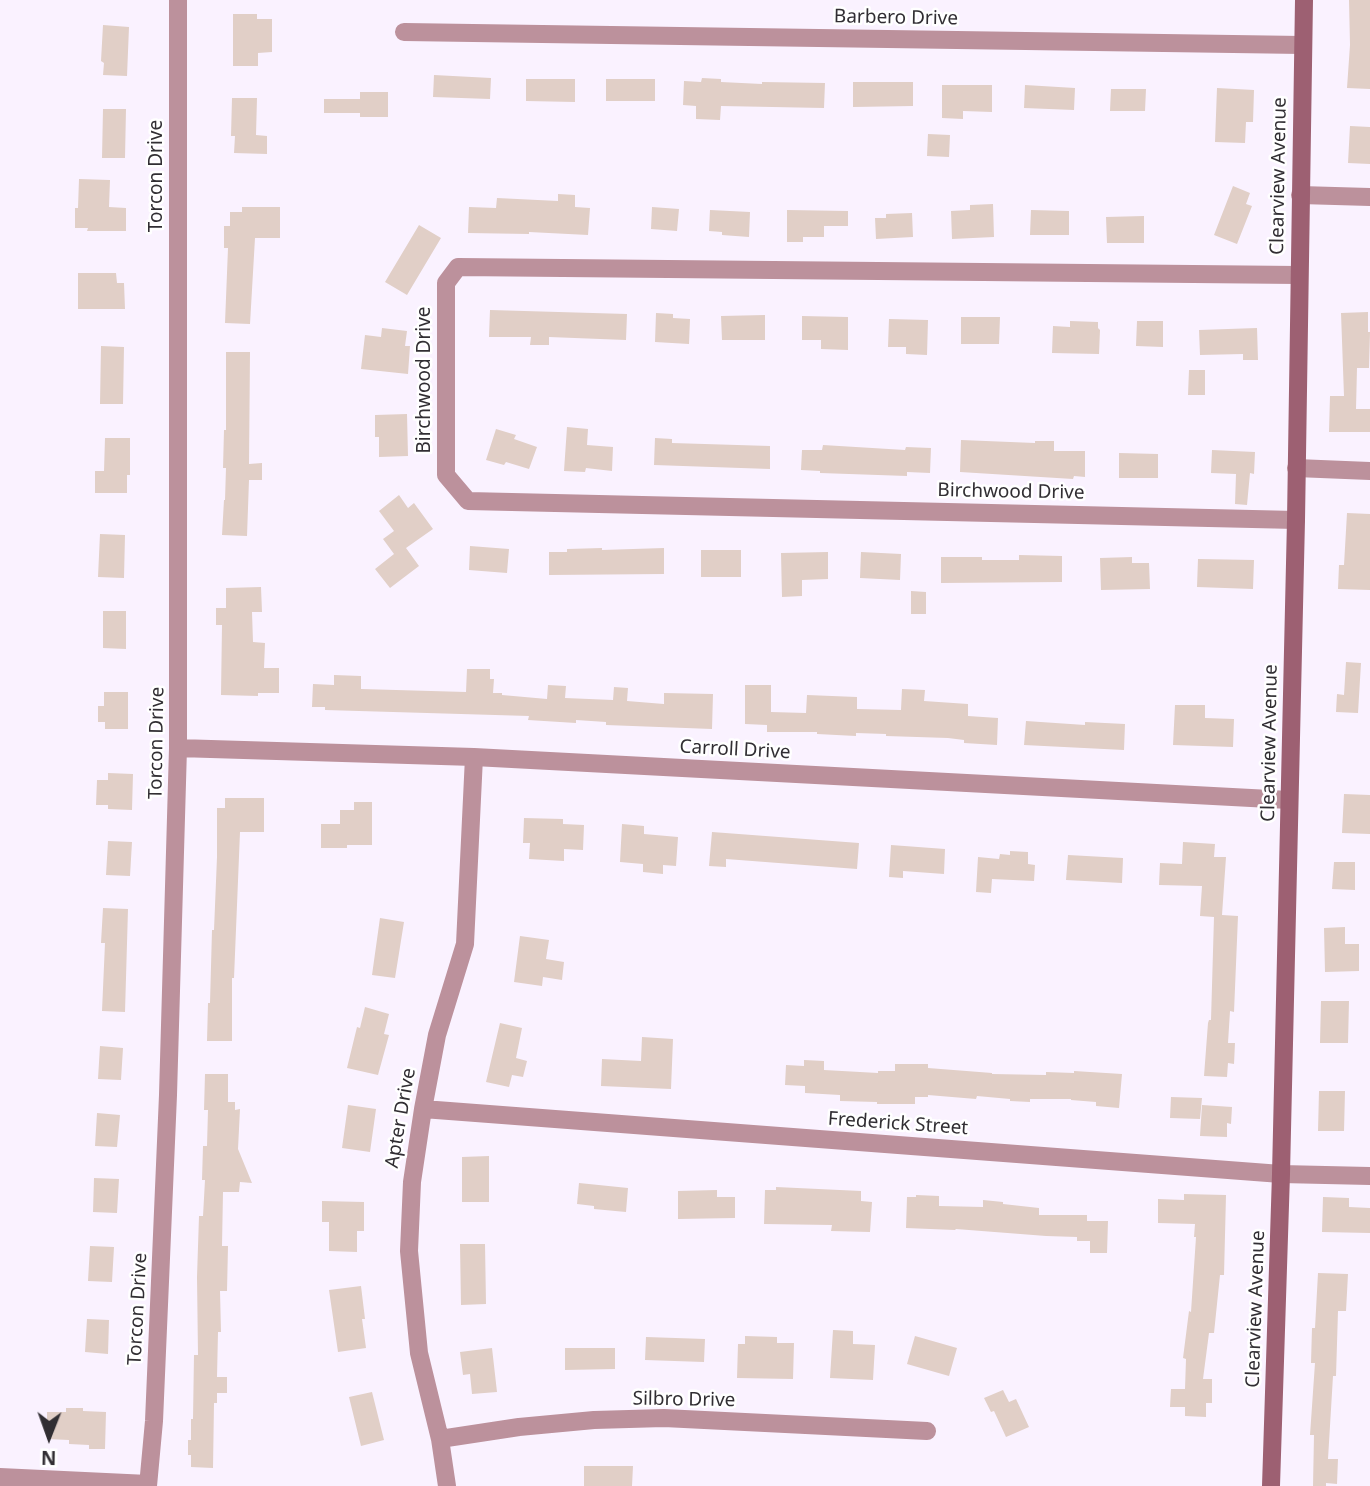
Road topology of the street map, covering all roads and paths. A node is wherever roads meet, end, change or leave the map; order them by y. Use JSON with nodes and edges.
{"nodes":[{"id":1,"x":178,"y":0,"type":"edge"},
{"id":2,"x":1304,"y":0,"type":"edge"},
{"id":3,"x":404,"y":32,"type":"dead end"},
{"id":4,"x":1302,"y":45,"type":"junction"},
{"id":5,"x":1300,"y":195,"type":"junction"},
{"id":6,"x":1370,"y":197,"type":"edge"},
{"id":7,"x":1298,"y":275,"type":"junction"},
{"id":8,"x":1296,"y":468,"type":"junction"},
{"id":9,"x":1370,"y":471,"type":"edge"},
{"id":10,"x":1296,"y":520,"type":"junction"},
{"id":11,"x":178,"y":748,"type":"junction"},
{"id":12,"x":474,"y":757,"type":"junction"},
{"id":13,"x":1289,"y":800,"type":"junction"},
{"id":14,"x":423,"y":1109,"type":"junction"},
{"id":15,"x":1281,"y":1174,"type":"junction"},
{"id":16,"x":1370,"y":1176,"type":"edge"},
{"id":17,"x":927,"y":1431,"type":"dead end"},
{"id":18,"x":440,"y":1439,"type":"junction"},
{"id":19,"x":0,"y":1477,"type":"edge"},
{"id":20,"x":148,"y":1485,"type":"edge"},
{"id":21,"x":447,"y":1486,"type":"edge"},
{"id":22,"x":1272,"y":1486,"type":"edge"}],
"edges":[{"from":1,"to":11,"type":"street","name":"Torcon Drive"},
{"from":2,"to":4,"type":"street","name":"Clearview Avenue"},
{"from":3,"to":4,"type":"street","name":"Barbero Drive"},
{"from":4,"to":5,"type":"street","name":"Clearview Avenue"},
{"from":5,"to":6,"type":"street"},
{"from":5,"to":7,"type":"street","name":"Clearview Avenue"},
{"from":7,"to":8,"type":"street","name":"Clearview Avenue"},
{"from":7,"to":10,"type":"street","name":"Birchwood Drive"},
{"from":8,"to":9,"type":"street"},
{"from":8,"to":10,"type":"street","name":"Clearview Avenue"},
{"from":10,"to":13,"type":"street","name":"Clearview Avenue"},
{"from":11,"to":12,"type":"street","name":"Carroll Drive"},
{"from":11,"to":20,"type":"street","name":"Torcon Drive"},
{"from":12,"to":13,"type":"street","name":"Carroll Drive"},
{"from":12,"to":14,"type":"street","name":"Apter Drive"},
{"from":13,"to":15,"type":"street","name":"Clearview Avenue"},
{"from":14,"to":15,"type":"street","name":"Frederick Street"},
{"from":14,"to":18,"type":"street","name":"Apter Drive"},
{"from":15,"to":16,"type":"street","name":"Frederick Street"},
{"from":15,"to":22,"type":"street","name":"Clearview Avenue"},
{"from":17,"to":18,"type":"street","name":"Silbro Drive"},
{"from":18,"to":21,"type":"street","name":"Apter Drive"},
{"from":19,"to":20,"type":"street"}]}
